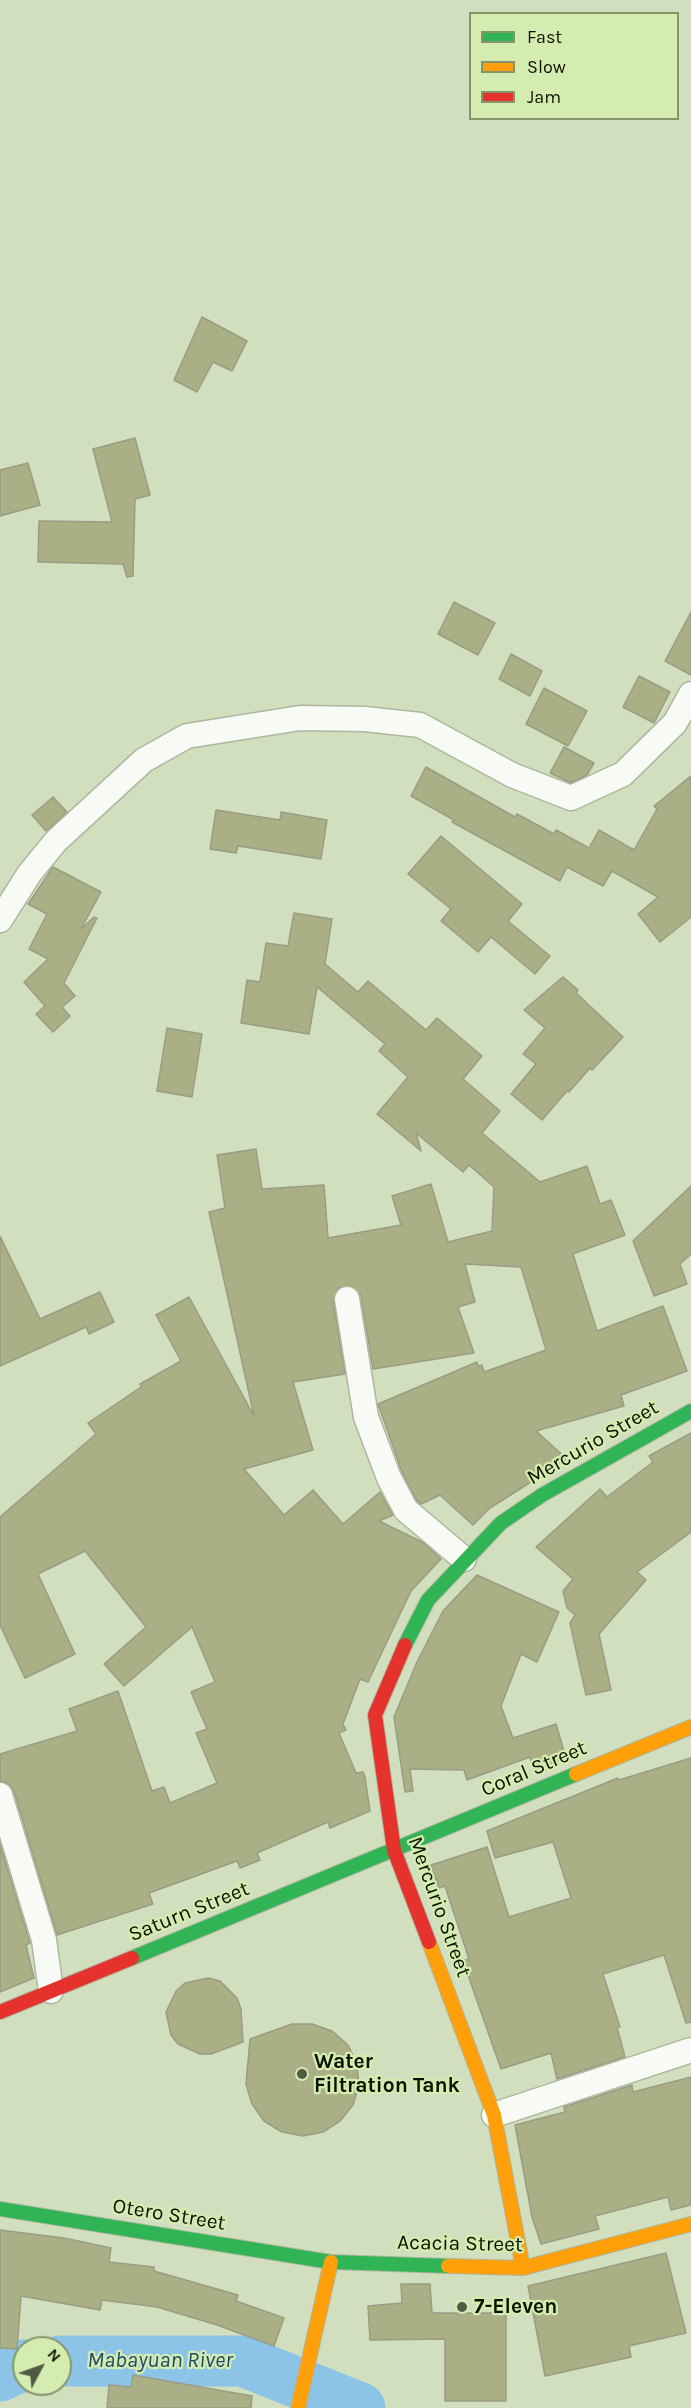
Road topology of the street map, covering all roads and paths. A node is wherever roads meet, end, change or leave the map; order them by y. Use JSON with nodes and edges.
{"nodes":[{"id":1,"x":691,"y":694,"type":"edge"},
{"id":2,"x":0,"y":920,"type":"edge"},
{"id":3,"x":347,"y":1299,"type":"dead end"},
{"id":4,"x":691,"y":1411,"type":"edge"},
{"id":5,"x":465,"y":1559,"type":"junction"},
{"id":6,"x":689,"y":1733,"type":"edge"},
{"id":7,"x":0,"y":1795,"type":"edge"},
{"id":8,"x":394,"y":1850,"type":"junction"},
{"id":9,"x":51,"y":1991,"type":"junction"},
{"id":10,"x":0,"y":2012,"type":"edge"},
{"id":11,"x":691,"y":2050,"type":"edge"},
{"id":12,"x":494,"y":2115,"type":"junction"},
{"id":13,"x":0,"y":2209,"type":"edge"},
{"id":14,"x":691,"y":2224,"type":"edge"},
{"id":15,"x":331,"y":2262,"type":"junction"},
{"id":16,"x":523,"y":2268,"type":"junction"},
{"id":17,"x":298,"y":2408,"type":"edge"}],
"edges":[{"from":1,"to":2,"type":"street"},
{"from":3,"to":5,"type":"street"},
{"from":4,"to":5,"type":"street","name":"Mercurio Street"},
{"from":5,"to":8,"type":"street","name":"Mercurio Street"},
{"from":6,"to":8,"type":"street","name":"Coral Street"},
{"from":7,"to":9,"type":"street"},
{"from":8,"to":9,"type":"street","name":"Saturn Street"},
{"from":8,"to":12,"type":"street","name":"Mercurio Street"},
{"from":9,"to":10,"type":"street","name":"Saturn Street"},
{"from":11,"to":12,"type":"street"},
{"from":12,"to":16,"type":"street","name":"Mercurio Street"},
{"from":13,"to":15,"type":"street","name":"Otero Street"},
{"from":14,"to":16,"type":"street","name":"Acacia Street"},
{"from":15,"to":16,"type":"street","name":"Acacia Street"},
{"from":15,"to":17,"type":"street"}]}
